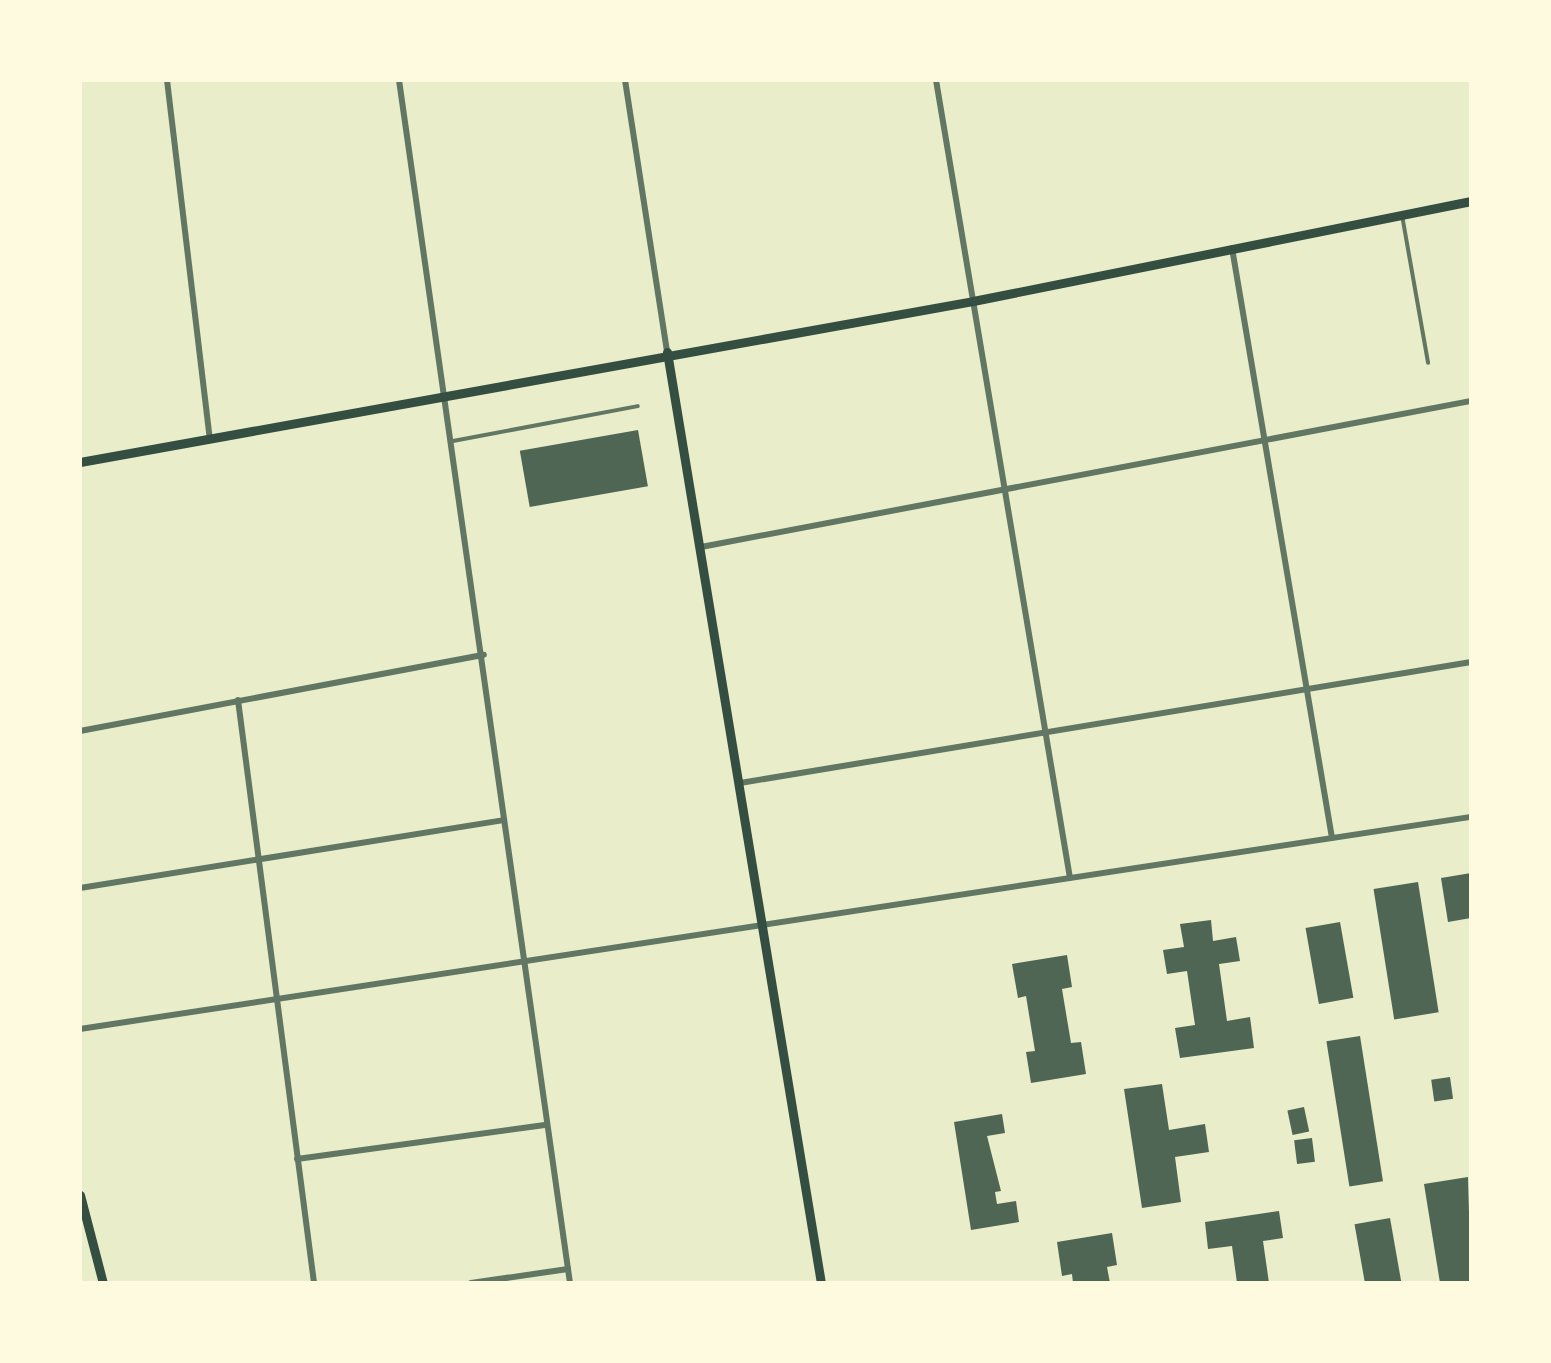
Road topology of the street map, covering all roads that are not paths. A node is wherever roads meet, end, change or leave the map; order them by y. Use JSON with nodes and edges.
{"nodes":[{"id":1,"x":167,"y":80,"type":"edge"},
{"id":2,"x":399,"y":80,"type":"edge"},
{"id":3,"x":625,"y":80,"type":"edge"},
{"id":4,"x":936,"y":80,"type":"edge"},
{"id":5,"x":1471,"y":201,"type":"edge"},
{"id":6,"x":1402,"y":215,"type":"junction"},
{"id":7,"x":1232,"y":248,"type":"junction"},
{"id":8,"x":972,"y":300,"type":"junction"},
{"id":9,"x":667,"y":352,"type":"junction"},
{"id":10,"x":1428,"y":363,"type":"dead end"},
{"id":11,"x":446,"y":394,"type":"junction"},
{"id":12,"x":1471,"y":402,"type":"edge"},
{"id":13,"x":638,"y":406,"type":"dead end"},
{"id":14,"x":210,"y":440,"type":"junction"},
{"id":15,"x":453,"y":442,"type":"junction"},
{"id":16,"x":1265,"y":442,"type":"junction"},
{"id":17,"x":80,"y":462,"type":"edge"},
{"id":18,"x":1004,"y":489,"type":"junction"},
{"id":19,"x":701,"y":546,"type":"junction"},
{"id":20,"x":484,"y":656,"type":"junction"},
{"id":21,"x":1471,"y":662,"type":"edge"},
{"id":22,"x":1307,"y":688,"type":"junction"},
{"id":23,"x":238,"y":700,"type":"junction"},
{"id":24,"x":1045,"y":730,"type":"junction"},
{"id":25,"x":80,"y":731,"type":"edge"},
{"id":26,"x":740,"y":783,"type":"junction"},
{"id":27,"x":1471,"y":817,"type":"edge"},
{"id":28,"x":504,"y":820,"type":"junction"},
{"id":29,"x":1332,"y":838,"type":"junction"},
{"id":30,"x":256,"y":856,"type":"junction"},
{"id":31,"x":1070,"y":878,"type":"junction"},
{"id":32,"x":80,"y":888,"type":"edge"},
{"id":33,"x":761,"y":923,"type":"junction"},
{"id":34,"x":523,"y":961,"type":"junction"},
{"id":35,"x":275,"y":999,"type":"junction"},
{"id":36,"x":80,"y":1029,"type":"edge"},
{"id":37,"x":545,"y":1125,"type":"junction"},
{"id":38,"x":297,"y":1159,"type":"junction"},
{"id":39,"x":80,"y":1195,"type":"edge"},
{"id":40,"x":568,"y":1269,"type":"junction"},
{"id":41,"x":103,"y":1283,"type":"edge"},
{"id":42,"x":314,"y":1283,"type":"edge"},
{"id":43,"x":470,"y":1283,"type":"edge"},
{"id":44,"x":570,"y":1283,"type":"edge"},
{"id":45,"x":821,"y":1283,"type":"edge"}],
"edges":[{"from":1,"to":14,"type":"street"},
{"from":2,"to":11,"type":"street"},
{"from":3,"to":9,"type":"street"},
{"from":4,"to":8,"type":"street"},
{"from":5,"to":6,"type":"main road"},
{"from":6,"to":7,"type":"main road"},
{"from":6,"to":10,"type":"lane"},
{"from":7,"to":8,"type":"main road"},
{"from":7,"to":16,"type":"street"},
{"from":8,"to":9,"type":"main road"},
{"from":8,"to":18,"type":"street"},
{"from":9,"to":11,"type":"main road"},
{"from":9,"to":19,"type":"main road"},
{"from":11,"to":14,"type":"main road"},
{"from":11,"to":15,"type":"street"},
{"from":12,"to":16,"type":"street"},
{"from":13,"to":15,"type":"lane"},
{"from":14,"to":17,"type":"main road"},
{"from":15,"to":20,"type":"street"},
{"from":16,"to":18,"type":"street"},
{"from":16,"to":22,"type":"street"},
{"from":18,"to":19,"type":"street"},
{"from":18,"to":24,"type":"street"},
{"from":19,"to":26,"type":"main road"},
{"from":20,"to":23,"type":"street"},
{"from":20,"to":28,"type":"street"},
{"from":21,"to":22,"type":"street"},
{"from":22,"to":24,"type":"street"},
{"from":22,"to":29,"type":"street"},
{"from":23,"to":25,"type":"street"},
{"from":23,"to":30,"type":"street"},
{"from":24,"to":26,"type":"street"},
{"from":24,"to":31,"type":"street"},
{"from":26,"to":33,"type":"main road"},
{"from":27,"to":29,"type":"street"},
{"from":28,"to":30,"type":"street"},
{"from":28,"to":34,"type":"street"},
{"from":29,"to":31,"type":"street"},
{"from":30,"to":32,"type":"street"},
{"from":30,"to":35,"type":"street"},
{"from":31,"to":33,"type":"street"},
{"from":33,"to":34,"type":"street"},
{"from":33,"to":45,"type":"main road"},
{"from":34,"to":35,"type":"street"},
{"from":34,"to":37,"type":"street"},
{"from":35,"to":36,"type":"street"},
{"from":35,"to":38,"type":"street"},
{"from":37,"to":38,"type":"street"},
{"from":37,"to":40,"type":"street"},
{"from":38,"to":42,"type":"street"},
{"from":39,"to":41,"type":"main road"},
{"from":40,"to":43,"type":"street"},
{"from":40,"to":44,"type":"street"}]}
